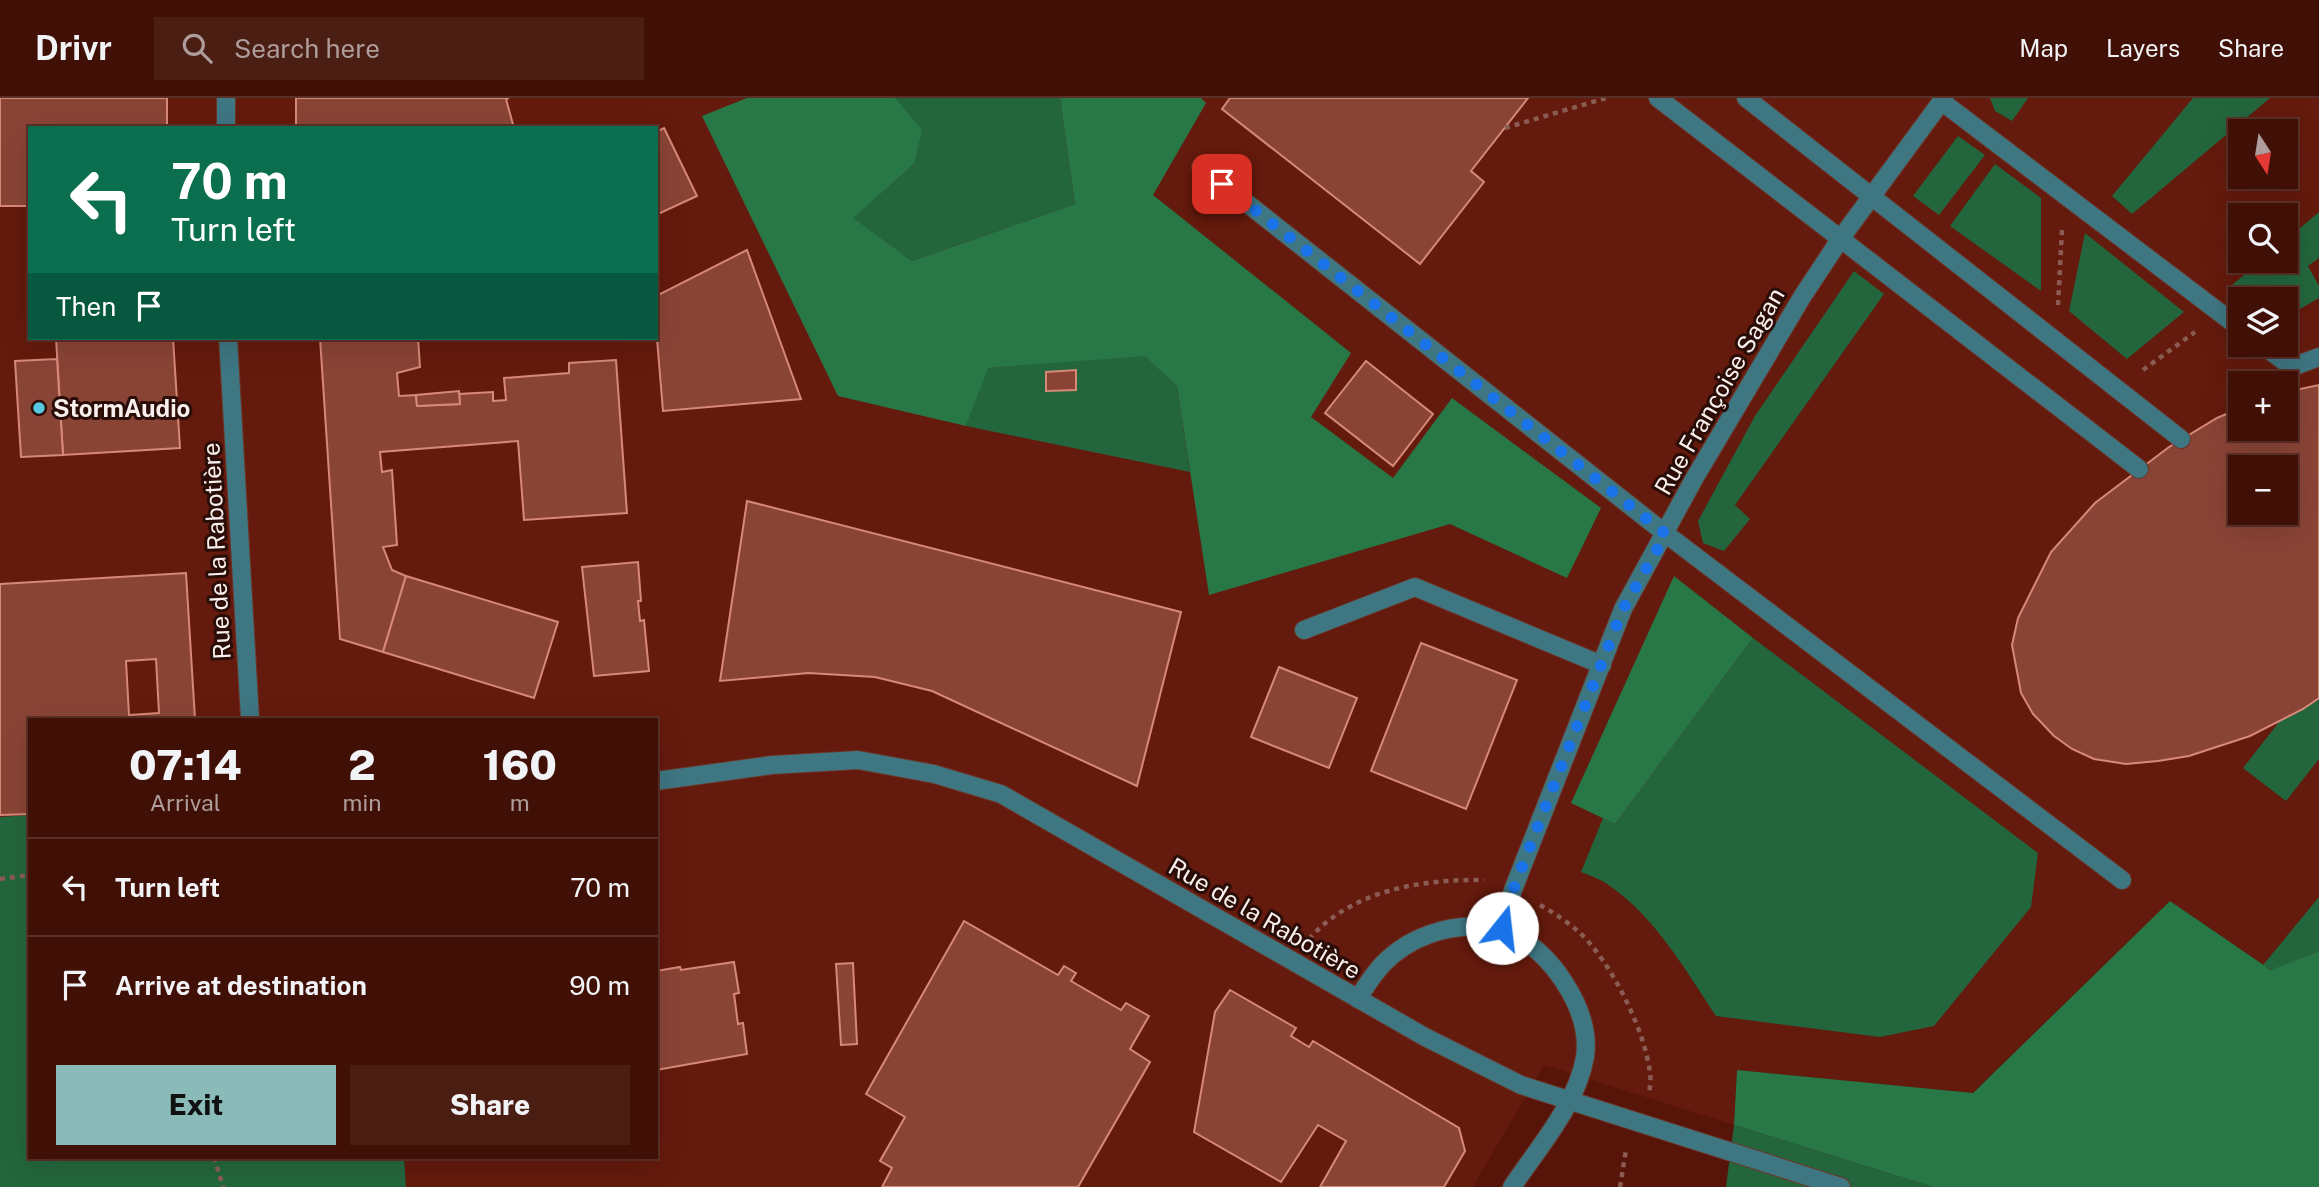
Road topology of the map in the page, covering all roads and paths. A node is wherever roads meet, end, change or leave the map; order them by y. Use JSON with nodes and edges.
{"nodes":[{"id":1,"x":226,"y":98,"type":"edge"},
{"id":2,"x":1606,"y":98,"type":"edge"},
{"id":3,"x":1658,"y":98,"type":"edge"},
{"id":4,"x":1746,"y":98,"type":"edge"},
{"id":5,"x":1943,"y":100,"type":"edge"},
{"id":6,"x":226,"y":126,"type":"edge"},
{"id":7,"x":1505,"y":128,"type":"dead end"},
{"id":8,"x":1201,"y":167,"type":"dead end"},
{"id":9,"x":2064,"y":194,"type":"junction"},
{"id":10,"x":1871,"y":197,"type":"junction"},
{"id":11,"x":1841,"y":238,"type":"junction"},
{"id":12,"x":2221,"y":313,"type":"junction"},
{"id":13,"x":2228,"y":319,"type":"edge"},
{"id":14,"x":229,"y":340,"type":"edge"},
{"id":15,"x":2056,"y":341,"type":"junction"},
{"id":16,"x":2278,"y":357,"type":"edge"},
{"id":17,"x":2319,"y":357,"type":"edge"},
{"id":18,"x":2117,"y":390,"type":"junction"},
{"id":19,"x":2181,"y":439,"type":"dead end"},
{"id":20,"x":2139,"y":469,"type":"dead end"},
{"id":21,"x":1666,"y":534,"type":"junction"},
{"id":22,"x":1304,"y":630,"type":"dead end"},
{"id":23,"x":1602,"y":665,"type":"junction"},
{"id":24,"x":250,"y":718,"type":"edge"},
{"id":25,"x":658,"y":781,"type":"edge"},
{"id":26,"x":28,"y":875,"type":"edge"},
{"id":27,"x":0,"y":879,"type":"edge"},
{"id":28,"x":2122,"y":880,"type":"dead end"},
{"id":29,"x":1502,"y":928,"type":"junction"},
{"id":30,"x":1358,"y":999,"type":"junction"},
{"id":31,"x":1570,"y":1101,"type":"junction"},
{"id":32,"x":215,"y":1159,"type":"edge"},
{"id":33,"x":223,"y":1187,"type":"edge"},
{"id":34,"x":1512,"y":1187,"type":"edge"},
{"id":35,"x":1841,"y":1187,"type":"edge"}],
"edges":[{"from":1,"to":6,"type":"street"},
{"from":2,"to":7,"type":"path"},
{"from":3,"to":11,"type":"street"},
{"from":4,"to":10,"type":"street"},
{"from":5,"to":9,"type":"street"},
{"from":5,"to":10,"type":"street","name":"Rue Françoise Sagan"},
{"from":8,"to":21,"type":"street"},
{"from":9,"to":12,"type":"street"},
{"from":9,"to":15,"type":"path"},
{"from":10,"to":11,"type":"street","name":"Rue Françoise Sagan"},
{"from":10,"to":15,"type":"street"},
{"from":11,"to":20,"type":"street"},
{"from":11,"to":21,"type":"street","name":"Rue Françoise Sagan"},
{"from":12,"to":13,"type":"street"},
{"from":12,"to":18,"type":"path"},
{"from":14,"to":24,"type":"street","name":"Rue de la Rabotière"},
{"from":15,"to":18,"type":"street"},
{"from":16,"to":17,"type":"street"},
{"from":18,"to":19,"type":"street"},
{"from":21,"to":23,"type":"street","name":"Rue Françoise Sagan"},
{"from":21,"to":28,"type":"street"},
{"from":22,"to":23,"type":"street"},
{"from":23,"to":29,"type":"street","name":"Rue Françoise Sagan"},
{"from":25,"to":30,"type":"street","name":"Rue de la Rabotière"},
{"from":26,"to":27,"type":"path"},
{"from":29,"to":30,"type":"street"},
{"from":29,"to":31,"type":"street"},
{"from":30,"to":31,"type":"street","name":"Rue de la Rabotière"},
{"from":31,"to":34,"type":"street"},
{"from":31,"to":35,"type":"street","name":"Rue de la Rabotière"},
{"from":32,"to":33,"type":"path"}]}
